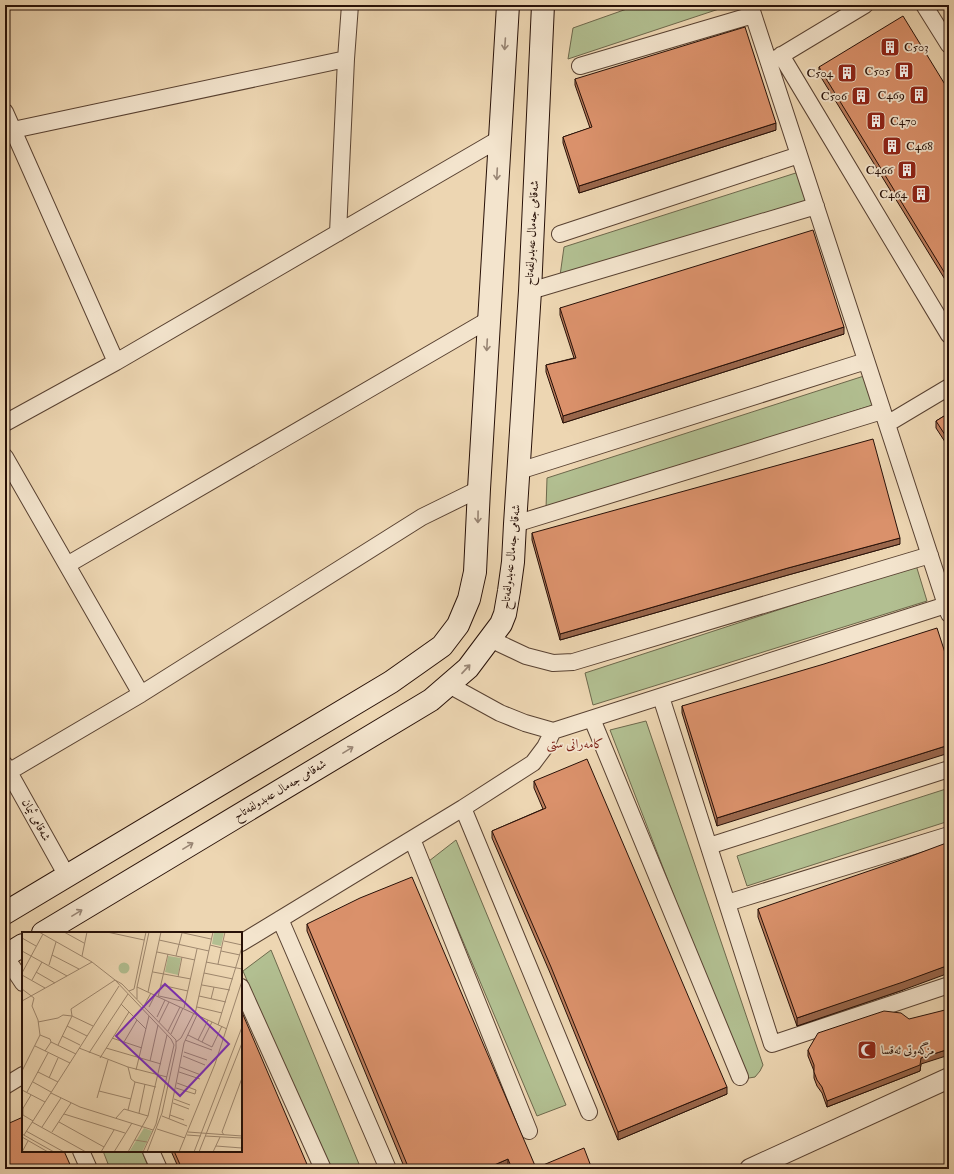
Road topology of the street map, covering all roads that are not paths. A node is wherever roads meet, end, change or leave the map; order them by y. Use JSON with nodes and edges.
{"nodes":[{"id":1,"x":350,"y":5,"type":"edge"},
{"id":2,"x":865,"y":5,"type":"edge"},
{"id":3,"x":924,"y":5,"type":"edge"},
{"id":4,"x":508,"y":6,"type":"edge"},
{"id":5,"x":543,"y":6,"type":"edge"},
{"id":6,"x":752,"y":10,"type":"edge"},
{"id":7,"x":949,"y":45,"type":"edge"},
{"id":8,"x":346,"y":59,"type":"junction"},
{"id":9,"x":775,"y":59,"type":"junction"},
{"id":10,"x":580,"y":66,"type":"dead end"},
{"id":11,"x":5,"y":112,"type":"edge"},
{"id":12,"x":13,"y":130,"type":"junction"},
{"id":13,"x":499,"y":140,"type":"junction"},
{"id":14,"x":799,"y":155,"type":"junction"},
{"id":15,"x":816,"y":206,"type":"junction"},
{"id":16,"x":338,"y":233,"type":"junction"},
{"id":17,"x":560,"y":234,"type":"dead end"},
{"id":18,"x":530,"y":291,"type":"junction"},
{"id":19,"x":488,"y":320,"type":"junction"},
{"id":20,"x":949,"y":334,"type":"edge"},
{"id":21,"x":866,"y":361,"type":"junction"},
{"id":22,"x":116,"y":362,"type":"junction"},
{"id":23,"x":949,"y":386,"type":"edge"},
{"id":24,"x":885,"y":417,"type":"junction"},
{"id":25,"x":5,"y":422,"type":"edge"},
{"id":26,"x":5,"y":457,"type":"edge"},
{"id":27,"x":519,"y":471,"type":"junction"},
{"id":28,"x":479,"y":489,"type":"junction"},
{"id":29,"x":515,"y":524,"type":"junction"},
{"id":30,"x":930,"y":555,"type":"junction"},
{"id":31,"x":67,"y":565,"type":"junction"},
{"id":32,"x":943,"y":571,"type":"edge"},
{"id":33,"x":947,"y":610,"type":"edge"},
{"id":34,"x":490,"y":639,"type":"junction"},
{"id":35,"x":449,"y":685,"type":"junction"},
{"id":36,"x":141,"y":694,"type":"junction"},
{"id":37,"x":661,"y":697,"type":"junction"},
{"id":38,"x":592,"y":719,"type":"junction"},
{"id":39,"x":553,"y":731,"type":"junction"},
{"id":40,"x":949,"y":769,"type":"edge"},
{"id":41,"x":6,"y":770,"type":"edge"},
{"id":42,"x":463,"y":808,"type":"junction"},
{"id":43,"x":949,"y":835,"type":"edge"},
{"id":44,"x":412,"y":839,"type":"junction"},
{"id":45,"x":709,"y":846,"type":"junction"},
{"id":46,"x":67,"y":876,"type":"junction"},
{"id":47,"x":727,"y":903,"type":"junction"},
{"id":48,"x":5,"y":912,"type":"edge"},
{"id":49,"x":280,"y":919,"type":"junction"},
{"id":50,"x":45,"y":932,"type":"edge"},
{"id":51,"x":242,"y":942,"type":"edge"},
{"id":52,"x":22,"y":946,"type":"edge"},
{"id":53,"x":5,"y":956,"type":"edge"},
{"id":54,"x":22,"y":982,"type":"edge"},
{"id":55,"x":949,"y":985,"type":"edge"},
{"id":56,"x":242,"y":989,"type":"edge"},
{"id":57,"x":22,"y":1076,"type":"edge"},
{"id":58,"x":740,"y":1076,"type":"dead end"},
{"id":59,"x":949,"y":1078,"type":"edge"},
{"id":60,"x":5,"y":1086,"type":"edge"},
{"id":61,"x":589,"y":1112,"type":"dead end"},
{"id":62,"x":529,"y":1131,"type":"dead end"},
{"id":63,"x":81,"y":1152,"type":"edge"},
{"id":64,"x":151,"y":1152,"type":"edge"},
{"id":65,"x":89,"y":1169,"type":"edge"},
{"id":66,"x":159,"y":1169,"type":"edge"},
{"id":67,"x":323,"y":1169,"type":"edge"},
{"id":68,"x":388,"y":1169,"type":"edge"},
{"id":69,"x":750,"y":1169,"type":"edge"}],
"edges":[{"from":1,"to":8,"type":"street"},
{"from":2,"to":9,"type":"street"},
{"from":3,"to":7,"type":"street"},
{"from":4,"to":5,"type":"main road"},
{"from":4,"to":13,"type":"main road","one_way":true},
{"from":5,"to":18,"type":"main road","name":"شەقامی جەمال عەبدولفەتاح"},
{"from":6,"to":9,"type":"street"},
{"from":6,"to":10,"type":"street"},
{"from":8,"to":12,"type":"street"},
{"from":8,"to":16,"type":"street"},
{"from":9,"to":14,"type":"street"},
{"from":9,"to":20,"type":"street"},
{"from":11,"to":12,"type":"street"},
{"from":12,"to":22,"type":"street"},
{"from":13,"to":16,"type":"street"},
{"from":13,"to":19,"type":"main road","one_way":true},
{"from":14,"to":15,"type":"street"},
{"from":14,"to":17,"type":"street"},
{"from":15,"to":18,"type":"street"},
{"from":15,"to":21,"type":"street"},
{"from":16,"to":22,"type":"street"},
{"from":18,"to":27,"type":"main road","name":"شەقامی جەمال عەبدولفەتاح"},
{"from":19,"to":28,"type":"main road","one_way":true},
{"from":19,"to":31,"type":"street"},
{"from":21,"to":24,"type":"street"},
{"from":21,"to":27,"type":"street"},
{"from":22,"to":25,"type":"street"},
{"from":23,"to":24,"type":"street"},
{"from":24,"to":29,"type":"street"},
{"from":24,"to":30,"type":"street"},
{"from":26,"to":31,"type":"street"},
{"from":27,"to":29,"type":"main road","name":"شەقامی جەمال عەبدولفەتاح"},
{"from":28,"to":36,"type":"street"},
{"from":28,"to":46,"type":"main road","one_way":true},
{"from":29,"to":34,"type":"main road","name":"شەقامی جەمال عەبدولفەتاح"},
{"from":30,"to":32,"type":"street"},
{"from":30,"to":34,"type":"street"},
{"from":31,"to":36,"type":"street"},
{"from":32,"to":33,"type":"street"},
{"from":33,"to":37,"type":"street"},
{"from":35,"to":34,"type":"main road","name":"شەقامی جەمال عەبدولفەتاح","one_way":true},
{"from":35,"to":39,"type":"street"},
{"from":50,"to":35,"type":"main road","name":"شەقامی جەمال عەبدولفەتاح","one_way":true},
{"from":36,"to":41,"type":"street"},
{"from":37,"to":38,"type":"street"},
{"from":37,"to":45,"type":"street"},
{"from":38,"to":39,"type":"street"},
{"from":38,"to":58,"type":"street"},
{"from":39,"to":42,"type":"street"},
{"from":40,"to":45,"type":"street"},
{"from":41,"to":46,"type":"street","name":"شەقامی ئیمان"},
{"from":42,"to":44,"type":"street"},
{"from":42,"to":61,"type":"street"},
{"from":43,"to":47,"type":"street"},
{"from":44,"to":49,"type":"street"},
{"from":44,"to":62,"type":"street"},
{"from":45,"to":47,"type":"street"},
{"from":46,"to":48,"type":"main road"},
{"from":47,"to":55,"type":"street"},
{"from":49,"to":51,"type":"street"},
{"from":49,"to":68,"type":"street"},
{"from":52,"to":53,"type":"main road"},
{"from":53,"to":54,"type":"street"},
{"from":56,"to":67,"type":"street"},
{"from":57,"to":60,"type":"street"},
{"from":59,"to":69,"type":"street"},
{"from":63,"to":65,"type":"street"},
{"from":64,"to":66,"type":"street"}]}
